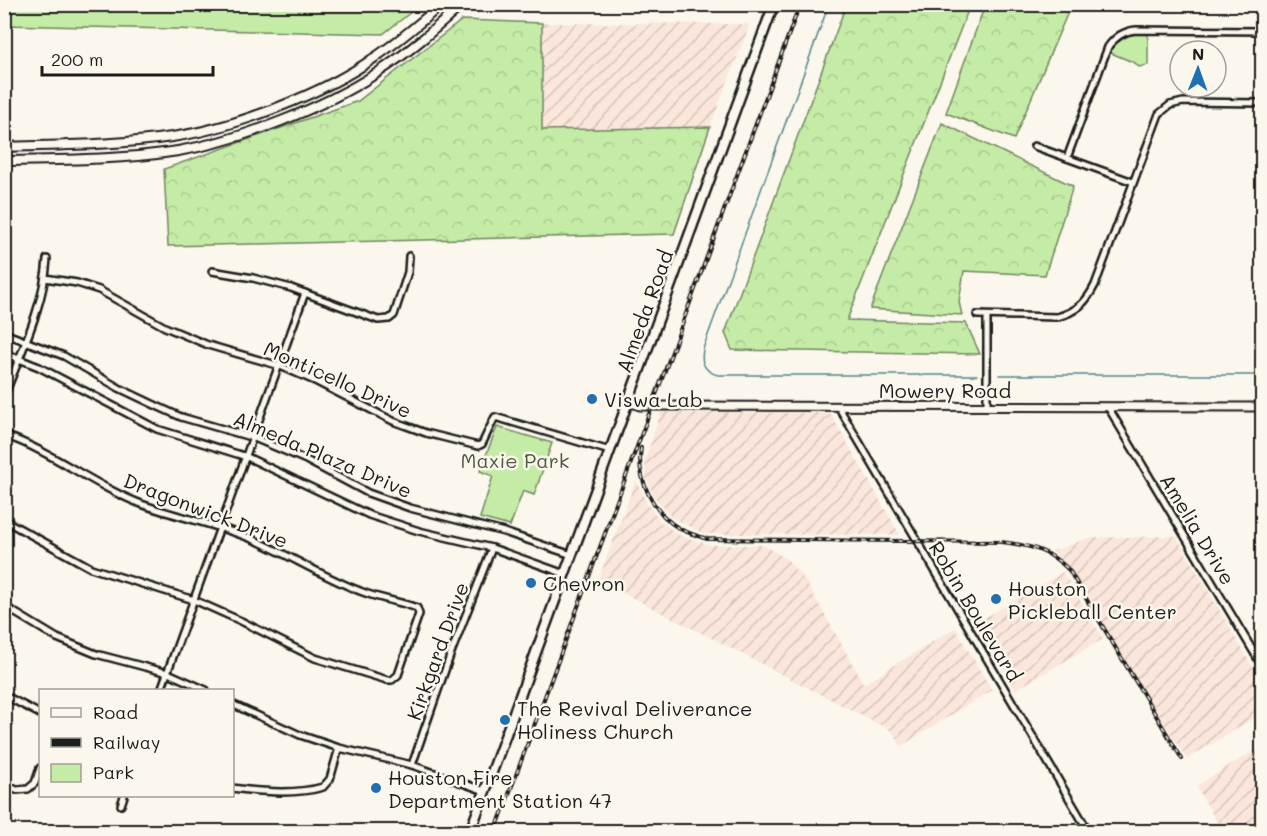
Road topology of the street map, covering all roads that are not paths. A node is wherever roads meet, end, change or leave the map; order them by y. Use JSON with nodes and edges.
{"nodes":[{"id":1,"x":442,"y":4,"type":"edge"},
{"id":2,"x":463,"y":4,"type":"edge"},
{"id":3,"x":774,"y":4,"type":"edge"},
{"id":4,"x":429,"y":15,"type":"junction"},
{"id":5,"x":437,"y":26,"type":"junction"},
{"id":6,"x":1263,"y":31,"type":"edge"},
{"id":7,"x":330,"y":83,"type":"junction"},
{"id":8,"x":336,"y":95,"type":"junction"},
{"id":9,"x":1263,"y":103,"type":"edge"},
{"id":10,"x":217,"y":127,"type":"junction"},
{"id":11,"x":221,"y":141,"type":"junction"},
{"id":12,"x":1034,"y":146,"type":"dead end"},
{"id":13,"x":8,"y":147,"type":"edge"},
{"id":14,"x":1067,"y":158,"type":"junction"},
{"id":15,"x":8,"y":161,"type":"edge"},
{"id":16,"x":1133,"y":182,"type":"junction"},
{"id":17,"x":409,"y":256,"type":"dead end"},
{"id":18,"x":47,"y":259,"type":"dead end"},
{"id":19,"x":212,"y":271,"type":"dead end"},
{"id":20,"x":45,"y":278,"type":"junction"},
{"id":21,"x":305,"y":294,"type":"junction"},
{"id":22,"x":977,"y":315,"type":"dead end"},
{"id":23,"x":987,"y":316,"type":"junction"},
{"id":24,"x":4,"y":333,"type":"edge"},
{"id":25,"x":25,"y":340,"type":"junction"},
{"id":26,"x":4,"y":353,"type":"edge"},
{"id":27,"x":19,"y":358,"type":"junction"},
{"id":28,"x":280,"y":366,"type":"junction"},
{"id":29,"x":4,"y":397,"type":"edge"},
{"id":30,"x":628,"y":402,"type":"junction"},
{"id":31,"x":838,"y":406,"type":"junction"},
{"id":32,"x":987,"y":406,"type":"junction"},
{"id":33,"x":1108,"y":407,"type":"junction"},
{"id":34,"x":1263,"y":407,"type":"edge"},
{"id":35,"x":4,"y":435,"type":"edge"},
{"id":36,"x":254,"y":438,"type":"junction"},
{"id":37,"x":610,"y":451,"type":"junction"},
{"id":38,"x":247,"y":457,"type":"junction"},
{"id":39,"x":4,"y":520,"type":"edge"},
{"id":40,"x":220,"y":527,"type":"junction"},
{"id":41,"x":492,"y":548,"type":"junction"},
{"id":42,"x":572,"y":555,"type":"junction"},
{"id":43,"x":565,"y":574,"type":"junction"},
{"id":44,"x":194,"y":600,"type":"junction"},
{"id":45,"x":4,"y":606,"type":"edge"},
{"id":46,"x":1263,"y":666,"type":"edge"},
{"id":47,"x":168,"y":674,"type":"junction"},
{"id":48,"x":161,"y":689,"type":"edge"},
{"id":49,"x":204,"y":689,"type":"edge"},
{"id":50,"x":4,"y":696,"type":"edge"},
{"id":51,"x":234,"y":705,"type":"edge"},
{"id":52,"x":39,"y":714,"type":"edge"},
{"id":53,"x":339,"y":748,"type":"junction"},
{"id":54,"x":412,"y":765,"type":"junction"},
{"id":55,"x":39,"y":771,"type":"edge"},
{"id":56,"x":4,"y":783,"type":"edge"},
{"id":57,"x":234,"y":788,"type":"edge"},
{"id":58,"x":485,"y":791,"type":"junction"},
{"id":59,"x":123,"y":797,"type":"edge"},
{"id":60,"x":121,"y":805,"type":"dead end"},
{"id":61,"x":470,"y":831,"type":"edge"},
{"id":62,"x":1089,"y":831,"type":"edge"}],
"edges":[{"from":1,"to":4,"type":"main road"},
{"from":2,"to":5,"type":"main road"},
{"from":3,"to":30,"type":"main road","name":"Almeda Road"},
{"from":4,"to":5,"type":"main road"},
{"from":4,"to":7,"type":"main road"},
{"from":5,"to":8,"type":"main road"},
{"from":6,"to":14,"type":"street"},
{"from":7,"to":8,"type":"main road"},
{"from":7,"to":10,"type":"main road"},
{"from":8,"to":11,"type":"main road"},
{"from":9,"to":16,"type":"street"},
{"from":10,"to":11,"type":"main road"},
{"from":10,"to":13,"type":"main road"},
{"from":11,"to":15,"type":"main road"},
{"from":12,"to":14,"type":"street"},
{"from":13,"to":15,"type":"main road"},
{"from":14,"to":16,"type":"street"},
{"from":16,"to":23,"type":"street"},
{"from":17,"to":21,"type":"street"},
{"from":18,"to":20,"type":"street"},
{"from":19,"to":21,"type":"street"},
{"from":20,"to":25,"type":"street"},
{"from":20,"to":28,"type":"street","name":"Monticello Drive"},
{"from":21,"to":28,"type":"street"},
{"from":22,"to":23,"type":"street"},
{"from":23,"to":32,"type":"street"},
{"from":24,"to":25,"type":"street","name":"Almeda Plaza Drive"},
{"from":25,"to":27,"type":"street"},
{"from":25,"to":36,"type":"street","name":"Almeda Plaza Drive"},
{"from":26,"to":27,"type":"street","name":"Almeda Plaza Drive"},
{"from":27,"to":29,"type":"street"},
{"from":27,"to":38,"type":"street","name":"Almeda Plaza Drive"},
{"from":28,"to":36,"type":"street"},
{"from":28,"to":37,"type":"street","name":"Monticello Drive"},
{"from":30,"to":31,"type":"street","name":"Mowery Road"},
{"from":30,"to":37,"type":"main road","name":"Almeda Road"},
{"from":31,"to":32,"type":"street","name":"Mowery Road"},
{"from":31,"to":62,"type":"street","name":"Robin Boulevard"},
{"from":32,"to":33,"type":"street","name":"Mowery Road"},
{"from":33,"to":34,"type":"street","name":"Mowery Road"},
{"from":33,"to":46,"type":"street","name":"Amelia Drive"},
{"from":35,"to":40,"type":"street","name":"Dragonwick Drive"},
{"from":36,"to":38,"type":"street"},
{"from":36,"to":42,"type":"street","name":"Almeda Plaza Drive"},
{"from":37,"to":42,"type":"main road","name":"Almeda Road"},
{"from":38,"to":40,"type":"street"},
{"from":38,"to":41,"type":"street","name":"Almeda Plaza Drive"},
{"from":39,"to":44,"type":"street"},
{"from":40,"to":44,"type":"street"},
{"from":40,"to":44,"type":"street","name":"Dragonwick Drive"},
{"from":41,"to":43,"type":"street","name":"Almeda Plaza Drive"},
{"from":41,"to":54,"type":"street","name":"Kirkgard Drive"},
{"from":42,"to":43,"type":"main road","name":"Almeda Road"},
{"from":43,"to":58,"type":"main road","name":"Almeda Road"},
{"from":44,"to":47,"type":"street"},
{"from":45,"to":47,"type":"street"},
{"from":47,"to":48,"type":"street"},
{"from":47,"to":49,"type":"street"},
{"from":50,"to":52,"type":"street"},
{"from":51,"to":53,"type":"street"},
{"from":53,"to":54,"type":"street"},
{"from":53,"to":57,"type":"street"},
{"from":54,"to":58,"type":"street"},
{"from":55,"to":56,"type":"street"},
{"from":58,"to":61,"type":"main road","name":"Almeda Road"},
{"from":59,"to":60,"type":"street"}]}
